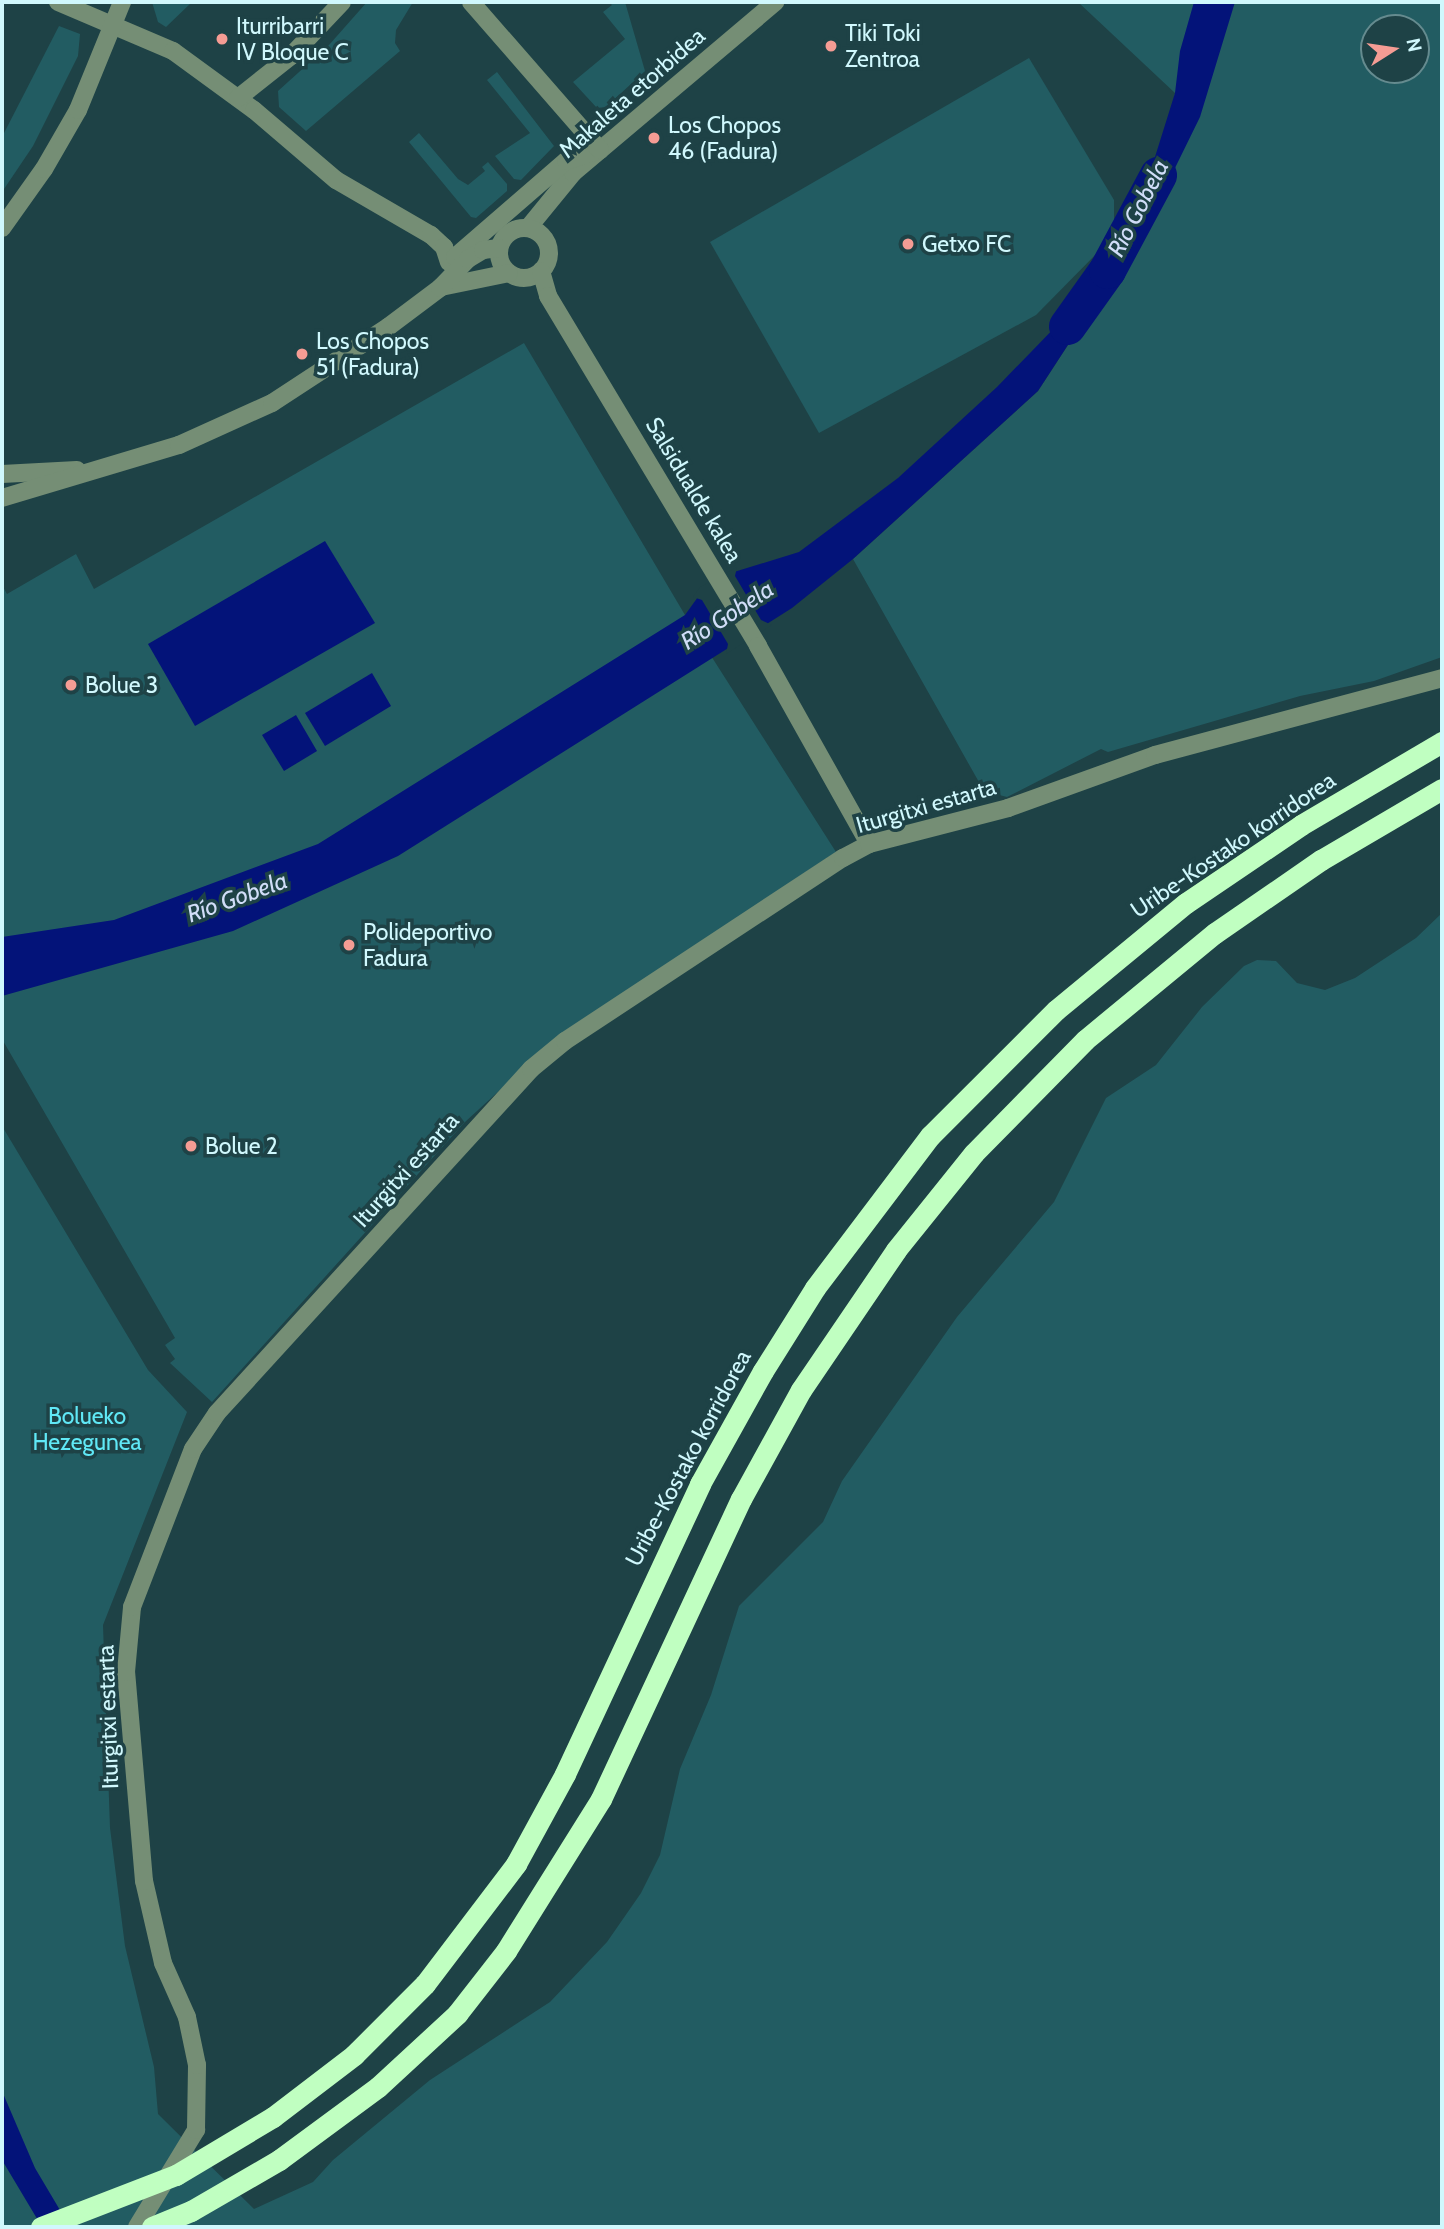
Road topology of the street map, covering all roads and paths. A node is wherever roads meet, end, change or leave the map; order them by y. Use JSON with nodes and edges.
{"nodes":[{"id":1,"x":58,"y":2,"type":"edge"},
{"id":2,"x":122,"y":2,"type":"edge"},
{"id":3,"x":342,"y":2,"type":"edge"},
{"id":4,"x":471,"y":2,"type":"edge"},
{"id":5,"x":775,"y":2,"type":"edge"},
{"id":6,"x":115,"y":23,"type":"junction"},
{"id":7,"x":238,"y":98,"type":"junction"},
{"id":8,"x":600,"y":150,"type":"junction"},
{"id":9,"x":551,"y":202,"type":"junction"},
{"id":10,"x":2,"y":228,"type":"edge"},
{"id":11,"x":527,"y":228,"type":"junction"},
{"id":12,"x":547,"y":242,"type":"junction"},
{"id":13,"x":499,"y":248,"type":"junction"},
{"id":14,"x":449,"y":262,"type":"junction"},
{"id":15,"x":541,"y":271,"type":"junction"},
{"id":16,"x":509,"y":273,"type":"junction"},
{"id":17,"x":433,"y":292,"type":"junction"},
{"id":18,"x":105,"y":468,"type":"junction"},
{"id":19,"x":2,"y":474,"type":"edge"},
{"id":20,"x":2,"y":498,"type":"edge"},
{"id":21,"x":2,"y":509,"type":"edge"},
{"id":22,"x":1442,"y":678,"type":"edge"},
{"id":23,"x":1442,"y":742,"type":"edge"},
{"id":24,"x":1442,"y":789,"type":"edge"},
{"id":25,"x":869,"y":844,"type":"junction"},
{"id":26,"x":143,"y":2226,"type":"edge"},
{"id":27,"x":41,"y":2227,"type":"edge"}],
"edges":[{"from":1,"to":6,"type":"street"},
{"from":2,"to":6,"type":"street"},
{"from":3,"to":7,"type":"street"},
{"from":4,"to":8,"type":"street"},
{"from":5,"to":8,"type":"street","name":"Makaleta etorbidea"},
{"from":6,"to":7,"type":"street"},
{"from":6,"to":10,"type":"street"},
{"from":7,"to":14,"type":"street"},
{"from":8,"to":9,"type":"street","name":"Makaleta etorbidea"},
{"from":8,"to":14,"type":"street"},
{"from":9,"to":11,"type":"street","name":"Makaleta etorbidea"},
{"from":9,"to":12,"type":"street"},
{"from":11,"to":12,"type":"street"},
{"from":11,"to":13,"type":"street"},
{"from":12,"to":15,"type":"street"},
{"from":13,"to":16,"type":"street"},
{"from":13,"to":17,"type":"street"},
{"from":14,"to":17,"type":"street"},
{"from":15,"to":16,"type":"street"},
{"from":15,"to":25,"type":"street","name":"Salsidualde kalea"},
{"from":16,"to":17,"type":"street"},
{"from":17,"to":18,"type":"street"},
{"from":18,"to":19,"type":"street"},
{"from":18,"to":20,"type":"street"},
{"from":18,"to":21,"type":"street"},
{"from":22,"to":25,"type":"street","name":"Iturgitxi estarta"},
{"from":23,"to":27,"type":"highway","name":"Uribe-Kostako korridorea","bridge":true},
{"from":24,"to":26,"type":"highway"},
{"from":25,"to":26,"type":"street","name":"Iturgitxi estarta"}]}
